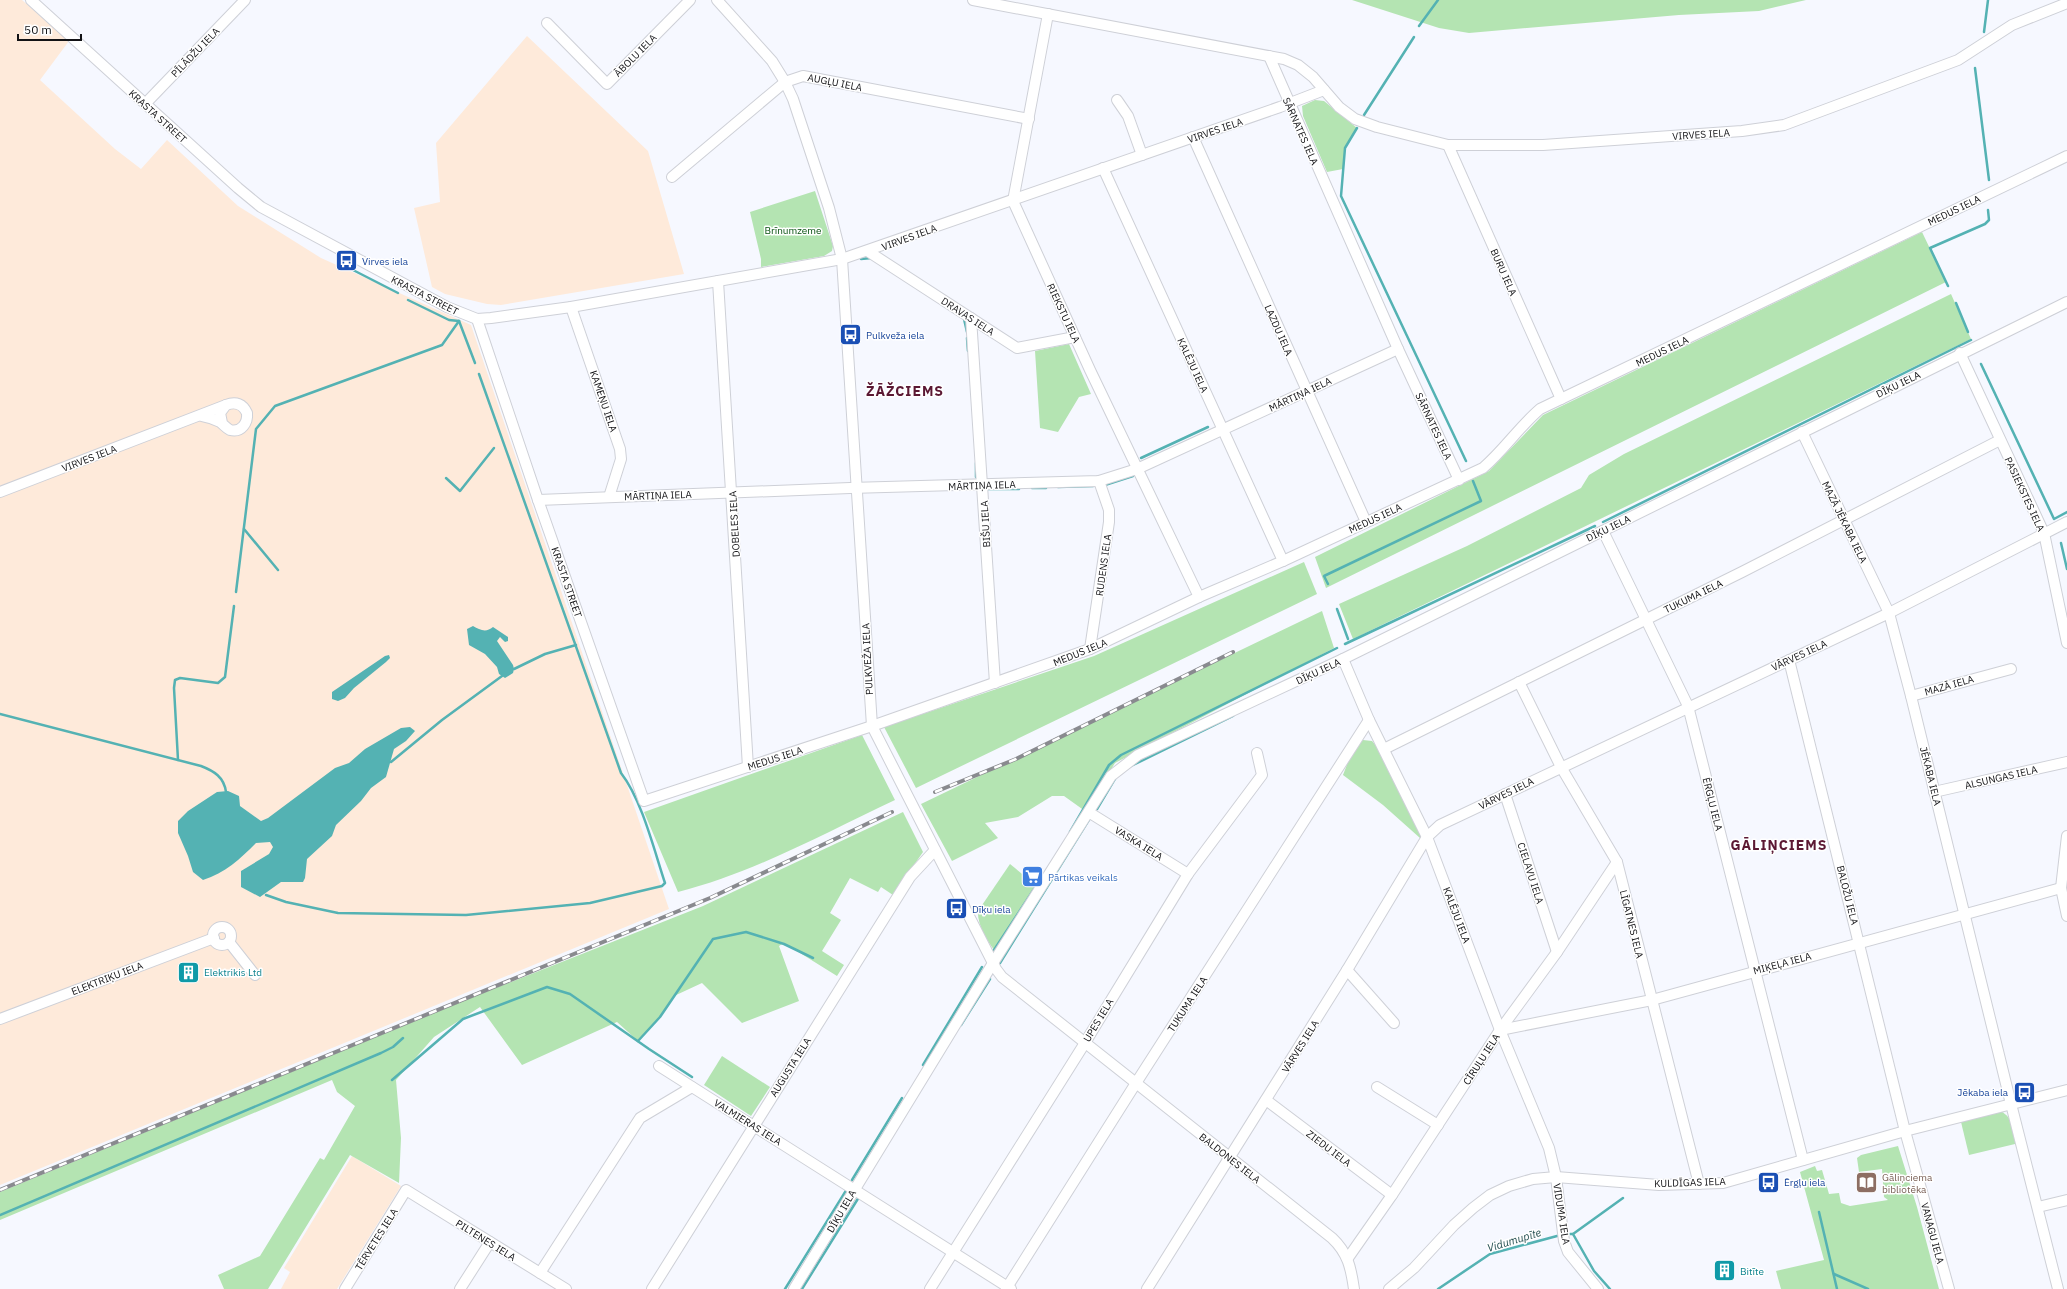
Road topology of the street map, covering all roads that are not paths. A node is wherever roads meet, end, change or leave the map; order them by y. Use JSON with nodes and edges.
{"nodes":[{"id":1,"x":31,"y":0,"type":"edge"},
{"id":2,"x":245,"y":0,"type":"edge"},
{"id":3,"x":690,"y":0,"type":"edge"},
{"id":4,"x":717,"y":0,"type":"edge"},
{"id":5,"x":973,"y":0,"type":"edge"},
{"id":6,"x":2067,"y":3,"type":"edge"},
{"id":7,"x":1048,"y":14,"type":"junction"},
{"id":8,"x":547,"y":23,"type":"dead end"},
{"id":9,"x":1269,"y":56,"type":"junction"},
{"id":10,"x":785,"y":82,"type":"junction"},
{"id":11,"x":1324,"y":90,"type":"junction"},
{"id":12,"x":1117,"y":100,"type":"dead end"},
{"id":13,"x":145,"y":104,"type":"junction"},
{"id":14,"x":1289,"y":104,"type":"junction"},
{"id":15,"x":1029,"y":119,"type":"junction"},
{"id":16,"x":1193,"y":137,"type":"junction"},
{"id":17,"x":1448,"y":145,"type":"junction"},
{"id":18,"x":1142,"y":155,"type":"junction"},
{"id":19,"x":2067,"y":156,"type":"edge"},
{"id":20,"x":1103,"y":168,"type":"junction"},
{"id":21,"x":672,"y":177,"type":"dead end"},
{"id":22,"x":1013,"y":201,"type":"junction"},
{"id":23,"x":869,"y":252,"type":"junction"},
{"id":24,"x":842,"y":259,"type":"junction"},
{"id":25,"x":718,"y":281,"type":"junction"},
{"id":26,"x":2067,"y":302,"type":"edge"},
{"id":27,"x":571,"y":307,"type":"junction"},
{"id":28,"x":971,"y":318,"type":"junction"},
{"id":29,"x":477,"y":319,"type":"junction"},
{"id":30,"x":1075,"y":337,"type":"junction"},
{"id":31,"x":1398,"y":349,"type":"junction"},
{"id":32,"x":1960,"y":353,"type":"junction"},
{"id":33,"x":1306,"y":391,"type":"junction"},
{"id":34,"x":1561,"y":399,"type":"junction"},
{"id":35,"x":226,"y":405,"type":"junction"},
{"id":36,"x":202,"y":416,"type":"junction"},
{"id":37,"x":222,"y":423,"type":"junction"},
{"id":38,"x":1223,"y":429,"type":"junction"},
{"id":39,"x":1802,"y":432,"type":"junction"},
{"id":40,"x":2000,"y":440,"type":"junction"},
{"id":41,"x":1137,"y":468,"type":"junction"},
{"id":42,"x":1459,"y":480,"type":"junction"},
{"id":43,"x":1099,"y":481,"type":"junction"},
{"id":44,"x":983,"y":485,"type":"junction"},
{"id":45,"x":857,"y":488,"type":"junction"},
{"id":46,"x":0,"y":492,"type":"edge"},
{"id":47,"x":732,"y":492,"type":"junction"},
{"id":48,"x":609,"y":497,"type":"junction"},
{"id":49,"x":538,"y":500,"type":"junction"},
{"id":50,"x":1844,"y":520,"type":"junction"},
{"id":51,"x":1366,"y":522,"type":"junction"},
{"id":52,"x":2067,"y":522,"type":"edge"},
{"id":53,"x":1603,"y":531,"type":"junction"},
{"id":54,"x":2044,"y":533,"type":"junction"},
{"id":55,"x":1283,"y":561,"type":"junction"},
{"id":56,"x":1199,"y":597,"type":"junction"},
{"id":57,"x":1889,"y":613,"type":"junction"},
{"id":58,"x":1646,"y":618,"type":"junction"},
{"id":59,"x":2067,"y":643,"type":"edge"},
{"id":60,"x":1090,"y":650,"type":"junction"},
{"id":61,"x":1343,"y":659,"type":"junction"},
{"id":62,"x":1789,"y":660,"type":"junction"},
{"id":63,"x":2012,"y":669,"type":"dead end"},
{"id":64,"x":1519,"y":682,"type":"junction"},
{"id":65,"x":995,"y":683,"type":"junction"},
{"id":66,"x":1911,"y":696,"type":"junction"},
{"id":67,"x":1688,"y":706,"type":"junction"},
{"id":68,"x":1369,"y":720,"type":"junction"},
{"id":69,"x":872,"y":726,"type":"junction"},
{"id":70,"x":1384,"y":749,"type":"junction"},
{"id":71,"x":1257,"y":753,"type":"dead end"},
{"id":72,"x":2067,"y":762,"type":"edge"},
{"id":73,"x":748,"y":767,"type":"junction"},
{"id":74,"x":1561,"y":767,"type":"junction"},
{"id":75,"x":1934,"y":792,"type":"junction"},
{"id":76,"x":1505,"y":794,"type":"junction"},
{"id":77,"x":644,"y":801,"type":"joint"},
{"id":78,"x":1090,"y":812,"type":"junction"},
{"id":79,"x":2067,"y":836,"type":"edge"},
{"id":80,"x":1427,"y":837,"type":"junction"},
{"id":81,"x":935,"y":850,"type":"junction"},
{"id":82,"x":1617,"y":862,"type":"junction"},
{"id":83,"x":1188,"y":874,"type":"junction"},
{"id":84,"x":2061,"y":888,"type":"junction"},
{"id":85,"x":1965,"y":914,"type":"junction"},
{"id":86,"x":2067,"y":916,"type":"edge"},
{"id":87,"x":214,"y":938,"type":"junction"},
{"id":88,"x":228,"y":942,"type":"junction"},
{"id":89,"x":1860,"y":943,"type":"junction"},
{"id":90,"x":1557,"y":952,"type":"junction"},
{"id":91,"x":993,"y":963,"type":"junction"},
{"id":92,"x":1347,"y":970,"type":"junction"},
{"id":93,"x":1755,"y":970,"type":"junction"},
{"id":94,"x":255,"y":975,"type":"dead end"},
{"id":95,"x":1652,"y":1000,"type":"junction"},
{"id":96,"x":0,"y":1019,"type":"edge"},
{"id":97,"x":1394,"y":1024,"type":"dead end"},
{"id":98,"x":1500,"y":1030,"type":"junction"},
{"id":99,"x":1085,"y":1042,"type":"junction"},
{"id":100,"x":659,"y":1066,"type":"dead end"},
{"id":101,"x":1136,"y":1083,"type":"junction"},
{"id":102,"x":692,"y":1087,"type":"junction"},
{"id":103,"x":1377,"y":1087,"type":"dead end"},
{"id":104,"x":2067,"y":1090,"type":"edge"},
{"id":105,"x":1266,"y":1100,"type":"junction"},
{"id":106,"x":2010,"y":1104,"type":"junction"},
{"id":107,"x":754,"y":1125,"type":"junction"},
{"id":108,"x":1438,"y":1125,"type":"junction"},
{"id":109,"x":1905,"y":1131,"type":"junction"},
{"id":110,"x":1229,"y":1158,"type":"junction"},
{"id":111,"x":1803,"y":1160,"type":"junction"},
{"id":112,"x":1556,"y":1177,"type":"junction"},
{"id":113,"x":1699,"y":1184,"type":"junction"},
{"id":114,"x":854,"y":1188,"type":"junction"},
{"id":115,"x":406,"y":1190,"type":"joint"},
{"id":116,"x":1392,"y":1195,"type":"junction"},
{"id":117,"x":2067,"y":1200,"type":"edge"},
{"id":118,"x":2038,"y":1207,"type":"junction"},
{"id":119,"x":490,"y":1242,"type":"junction"},
{"id":120,"x":953,"y":1252,"type":"junction"},
{"id":121,"x":1348,"y":1258,"type":"junction"},
{"id":122,"x":540,"y":1273,"type":"junction"},
{"id":123,"x":561,"y":1288,"type":"edge"},
{"id":124,"x":1008,"y":1288,"type":"edge"},
{"id":125,"x":345,"y":1289,"type":"edge"},
{"id":126,"x":460,"y":1289,"type":"edge"},
{"id":127,"x":652,"y":1289,"type":"edge"},
{"id":128,"x":794,"y":1289,"type":"edge"},
{"id":129,"x":930,"y":1289,"type":"edge"},
{"id":130,"x":1146,"y":1289,"type":"edge"},
{"id":131,"x":1354,"y":1289,"type":"edge"},
{"id":132,"x":1389,"y":1289,"type":"edge"},
{"id":133,"x":1598,"y":1289,"type":"edge"},
{"id":134,"x":1949,"y":1289,"type":"edge"},
{"id":135,"x":2058,"y":1289,"type":"edge"}],
"edges":[{"from":1,"to":13,"type":"street","name":"KRASTA STREET"},
{"from":2,"to":13,"type":"street","name":"PĪLĀDŽU IELA"},
{"from":3,"to":8,"type":"street","name":"ĀBOLU IELA"},
{"from":4,"to":10,"type":"street","name":"PULKVEŽA IELA"},
{"from":5,"to":7,"type":"street"},
{"from":6,"to":17,"type":"street","name":"VIRVES IELA"},
{"from":7,"to":9,"type":"street"},
{"from":7,"to":15,"type":"street"},
{"from":9,"to":11,"type":"street","name":"VIRVES IELA"},
{"from":9,"to":14,"type":"street","name":"SĀRNATES IELA"},
{"from":10,"to":15,"type":"street","name":"AUGĻU IELA"},
{"from":10,"to":21,"type":"street","name":"AUGĻU IELA"},
{"from":10,"to":24,"type":"street","name":"PULKVEŽA IELA"},
{"from":11,"to":14,"type":"street","name":"VIRVES IELA"},
{"from":11,"to":17,"type":"street","name":"VIRVES IELA"},
{"from":12,"to":18,"type":"street"},
{"from":13,"to":29,"type":"street","name":"KRASTA STREET"},
{"from":14,"to":16,"type":"street","name":"VIRVES IELA"},
{"from":14,"to":31,"type":"street","name":"SĀRNATES IELA"},
{"from":15,"to":22,"type":"street"},
{"from":16,"to":18,"type":"street","name":"VIRVES IELA"},
{"from":16,"to":33,"type":"street","name":"LAZDU IELA"},
{"from":17,"to":34,"type":"street","name":"BURU IELA"},
{"from":18,"to":20,"type":"street","name":"VIRVES IELA"},
{"from":19,"to":34,"type":"street","name":"MEDUS IELA"},
{"from":20,"to":22,"type":"street","name":"VIRVES IELA"},
{"from":20,"to":38,"type":"street","name":"KALĒJU IELA"},
{"from":22,"to":23,"type":"street","name":"VIRVES IELA"},
{"from":22,"to":30,"type":"street","name":"RIEKSTU IELA"},
{"from":23,"to":24,"type":"street","name":"VIRVES IELA"},
{"from":23,"to":28,"type":"street","name":"DRAVAS IELA"},
{"from":24,"to":25,"type":"street","name":"VIRVES IELA"},
{"from":24,"to":45,"type":"street","name":"PULKVEŽA IELA"},
{"from":25,"to":27,"type":"street","name":"VIRVES IELA"},
{"from":25,"to":47,"type":"street","name":"DOBELES IELA"},
{"from":26,"to":32,"type":"street","name":"DĪĶU IELA"},
{"from":27,"to":29,"type":"street","name":"VIRVES IELA"},
{"from":27,"to":48,"type":"street","name":"KAMEŅU IELA"},
{"from":28,"to":30,"type":"street","name":"DRAVAS IELA"},
{"from":28,"to":44,"type":"street","name":"BIŠU IELA"},
{"from":29,"to":49,"type":"street","name":"KRASTA STREET"},
{"from":30,"to":41,"type":"street","name":"RIEKSTU IELA"},
{"from":31,"to":33,"type":"street","name":"MĀRTIŅA IELA"},
{"from":31,"to":42,"type":"street","name":"SĀRNATES IELA"},
{"from":32,"to":39,"type":"street","name":"DĪĶU IELA"},
{"from":32,"to":40,"type":"street","name":"PASIEKSTES IELA"},
{"from":33,"to":38,"type":"street","name":"MĀRTIŅA IELA"},
{"from":33,"to":51,"type":"street","name":"LAZDU IELA"},
{"from":34,"to":42,"type":"street","name":"MEDUS IELA"},
{"from":35,"to":36,"type":"street","name":"VIRVES IELA"},
{"from":35,"to":37,"type":"street"},
{"from":35,"to":37,"type":"street"},
{"from":36,"to":37,"type":"street"},
{"from":36,"to":46,"type":"street","name":"VIRVES IELA"},
{"from":38,"to":41,"type":"street","name":"MĀRTIŅA IELA"},
{"from":38,"to":55,"type":"street","name":"KALĒJU IELA"},
{"from":39,"to":50,"type":"street","name":"MAZĀ JĒKABA IELA"},
{"from":39,"to":53,"type":"street","name":"DĪĶU IELA"},
{"from":40,"to":50,"type":"street","name":"TUKUMA IELA"},
{"from":40,"to":54,"type":"street","name":"PASIEKSTES IELA"},
{"from":41,"to":43,"type":"street","name":"MĀRTIŅA IELA"},
{"from":41,"to":56,"type":"street","name":"RIEKSTU IELA"},
{"from":42,"to":51,"type":"street","name":"MEDUS IELA"},
{"from":43,"to":44,"type":"street","name":"MĀRTIŅA IELA"},
{"from":43,"to":60,"type":"street","name":"RUDENS IELA"},
{"from":44,"to":45,"type":"street","name":"MĀRTIŅA IELA"},
{"from":44,"to":65,"type":"street","name":"BIŠU IELA"},
{"from":45,"to":47,"type":"street","name":"MĀRTIŅA IELA"},
{"from":45,"to":69,"type":"street","name":"PULKVEŽA IELA"},
{"from":47,"to":48,"type":"street","name":"MĀRTIŅA IELA"},
{"from":47,"to":73,"type":"street","name":"DOBELES IELA"},
{"from":48,"to":49,"type":"street","name":"MĀRTIŅA IELA"},
{"from":49,"to":77,"type":"street","name":"KRASTA STREET"},
{"from":50,"to":57,"type":"street","name":"MAZĀ JĒKABA IELA"},
{"from":50,"to":58,"type":"street","name":"TUKUMA IELA"},
{"from":51,"to":55,"type":"street","name":"MEDUS IELA"},
{"from":52,"to":54,"type":"street","name":"VĀRVES IELA"},
{"from":53,"to":58,"type":"street","name":"ĒRGĻU IELA"},
{"from":53,"to":61,"type":"street","name":"DĪĶU IELA"},
{"from":54,"to":57,"type":"street","name":"VĀRVES IELA"},
{"from":54,"to":59,"type":"street","name":"PASIEKSTES IELA"},
{"from":55,"to":56,"type":"street","name":"MEDUS IELA"},
{"from":56,"to":60,"type":"street","name":"MEDUS IELA"},
{"from":57,"to":62,"type":"street","name":"VĀRVES IELA"},
{"from":57,"to":66,"type":"street","name":"JĒKABA IELA"},
{"from":58,"to":64,"type":"street","name":"TUKUMA IELA"},
{"from":58,"to":67,"type":"street","name":"ĒRGĻU IELA"},
{"from":60,"to":65,"type":"street","name":"MEDUS IELA"},
{"from":61,"to":68,"type":"street","name":"KALĒJU IELA"},
{"from":61,"to":78,"type":"street","name":"DĪĶU IELA"},
{"from":62,"to":67,"type":"street","name":"VĀRVES IELA"},
{"from":62,"to":89,"type":"street","name":"BALOŽU IELA"},
{"from":63,"to":66,"type":"street","name":"MAZĀ IELA"},
{"from":64,"to":70,"type":"street","name":"TUKUMA IELA"},
{"from":64,"to":74,"type":"street","name":"LĪGATNES IELA"},
{"from":65,"to":69,"type":"street","name":"MEDUS IELA"},
{"from":66,"to":75,"type":"street","name":"JĒKABA IELA"},
{"from":67,"to":74,"type":"street","name":"VĀRVES IELA"},
{"from":67,"to":93,"type":"street","name":"ĒRGĻU IELA"},
{"from":68,"to":70,"type":"street","name":"KALĒJU IELA"},
{"from":68,"to":101,"type":"street","name":"TUKUMA IELA"},
{"from":69,"to":73,"type":"street","name":"MEDUS IELA"},
{"from":69,"to":81,"type":"street","name":"PULKVEŽA IELA"},
{"from":70,"to":80,"type":"street","name":"KALĒJU IELA"},
{"from":71,"to":83,"type":"street","name":"UPES IELA"},
{"from":72,"to":75,"type":"street","name":"ALSUNGAS IELA"},
{"from":73,"to":77,"type":"street","name":"MEDUS IELA"},
{"from":74,"to":76,"type":"street","name":"VĀRVES IELA"},
{"from":74,"to":82,"type":"street","name":"LĪGATNES IELA"},
{"from":75,"to":85,"type":"street","name":"JĒKABA IELA"},
{"from":76,"to":80,"type":"street","name":"VĀRVES IELA"},
{"from":76,"to":90,"type":"street","name":"CIELAVU IELA"},
{"from":78,"to":83,"type":"street","name":"VASKA IELA"},
{"from":78,"to":91,"type":"street","name":"DĪĶU IELA"},
{"from":79,"to":84,"type":"street"},
{"from":80,"to":92,"type":"street","name":"VĀRVES IELA"},
{"from":80,"to":98,"type":"street","name":"KALĒJU IELA"},
{"from":81,"to":91,"type":"street","name":"PULKVEŽA IELA"},
{"from":81,"to":107,"type":"street","name":"AUGUSTA IELA"},
{"from":82,"to":90,"type":"street","name":"CĪRUĻU IELA"},
{"from":82,"to":95,"type":"street","name":"LĪGATNES IELA"},
{"from":83,"to":99,"type":"street","name":"UPES IELA"},
{"from":84,"to":85,"type":"street","name":"MIĶEĻA IELA"},
{"from":84,"to":86,"type":"street"},
{"from":85,"to":89,"type":"street","name":"MIĶEĻA IELA"},
{"from":85,"to":106,"type":"street","name":"JĒKABA IELA"},
{"from":87,"to":88,"type":"street"},
{"from":87,"to":88,"type":"street","name":"ELEKTRIĶU IELA"},
{"from":87,"to":96,"type":"street","name":"ELEKTRIĶU IELA"},
{"from":88,"to":94,"type":"street","name":"ELEKTRIĶU IELA"},
{"from":89,"to":93,"type":"street","name":"MIĶEĻA IELA"},
{"from":89,"to":109,"type":"street","name":"BALOŽU IELA"},
{"from":90,"to":98,"type":"street","name":"CĪRUĻU IELA"},
{"from":91,"to":99,"type":"street","name":"PULKVEŽA IELA"},
{"from":91,"to":114,"type":"street","name":"DĪĶU IELA"},
{"from":92,"to":97,"type":"street"},
{"from":92,"to":105,"type":"street","name":"VĀRVES IELA"},
{"from":93,"to":95,"type":"street","name":"MIĶEĻA IELA"},
{"from":93,"to":111,"type":"street","name":"ĒRGĻU IELA"},
{"from":95,"to":98,"type":"street","name":"MIĶEĻA IELA"},
{"from":95,"to":113,"type":"street","name":"LĪGATNES IELA"},
{"from":98,"to":108,"type":"street","name":"CĪRUĻU IELA"},
{"from":98,"to":112,"type":"street","name":"KALĒJU IELA"},
{"from":99,"to":101,"type":"street","name":"BALDONES IELA"},
{"from":99,"to":120,"type":"street","name":"UPES IELA"},
{"from":100,"to":102,"type":"street","name":"VALMIERAS IELA"},
{"from":101,"to":110,"type":"street","name":"BALDONES IELA"},
{"from":101,"to":124,"type":"street","name":"TUKUMA IELA"},
{"from":102,"to":107,"type":"street","name":"VALMIERAS IELA"},
{"from":102,"to":122,"type":"street"},
{"from":103,"to":108,"type":"street"},
{"from":104,"to":106,"type":"street","name":"KULDĪGAS IELA"},
{"from":105,"to":110,"type":"street","name":"VĀRVES IELA"},
{"from":105,"to":116,"type":"street","name":"ZIEDU IELA"},
{"from":106,"to":109,"type":"street","name":"KULDĪGAS IELA"},
{"from":106,"to":118,"type":"street","name":"JĒKABA IELA"},
{"from":107,"to":114,"type":"street","name":"VALMIERAS IELA"},
{"from":107,"to":127,"type":"street","name":"AUGUSTA IELA"},
{"from":108,"to":116,"type":"street","name":"CĪRUĻU IELA"},
{"from":109,"to":111,"type":"street","name":"KULDĪGAS IELA"},
{"from":109,"to":134,"type":"street","name":"VANAGU IELA"},
{"from":110,"to":121,"type":"street","name":"BALDONES IELA"},
{"from":110,"to":130,"type":"street","name":"VĀRVES IELA"},
{"from":111,"to":113,"type":"street","name":"KULDĪGAS IELA"},
{"from":112,"to":113,"type":"street","name":"KULDĪGAS IELA"},
{"from":112,"to":132,"type":"street","name":"KULDĪGAS IELA"},
{"from":112,"to":133,"type":"street","name":"VIDUMA IELA"},
{"from":114,"to":120,"type":"street","name":"VALMIERAS IELA"},
{"from":114,"to":128,"type":"street","name":"DĪĶU IELA"},
{"from":115,"to":119,"type":"street","name":"PILTENES IELA"},
{"from":115,"to":125,"type":"street","name":"TĒRVETES IELA"},
{"from":116,"to":121,"type":"street","name":"CĪRUĻU IELA"},
{"from":117,"to":118,"type":"street"},
{"from":118,"to":135,"type":"street","name":"JĒKABA IELA"},
{"from":119,"to":122,"type":"street","name":"PILTENES IELA"},
{"from":119,"to":126,"type":"street"},
{"from":120,"to":124,"type":"street","name":"VALMIERAS IELA"},
{"from":120,"to":129,"type":"street","name":"UPES IELA"},
{"from":121,"to":131,"type":"street","name":"BALDONES IELA"},
{"from":122,"to":123,"type":"street","name":"PILTENES IELA"}]}
